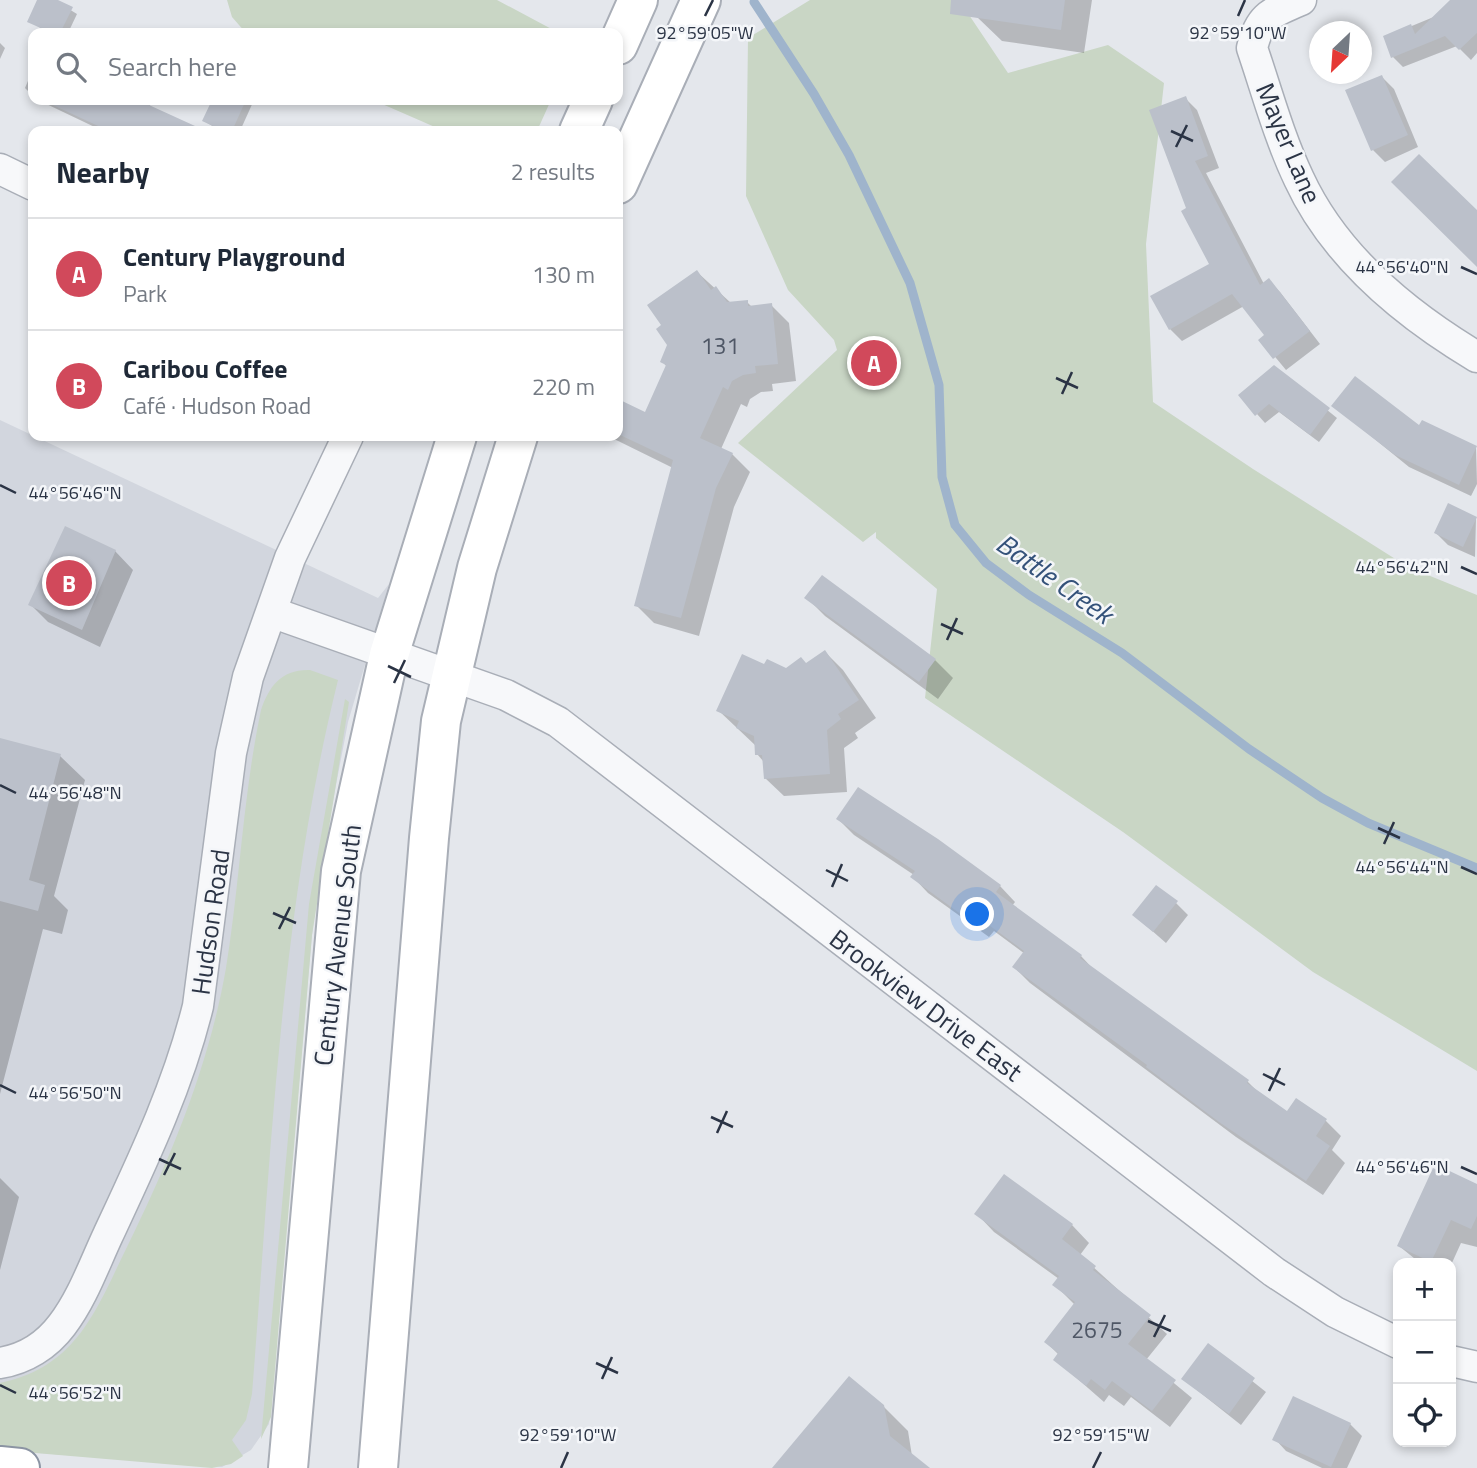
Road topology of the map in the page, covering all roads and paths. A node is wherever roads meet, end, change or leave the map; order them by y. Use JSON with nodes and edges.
{"nodes":[{"id":1,"x":638,"y":0,"type":"edge"},
{"id":2,"x":701,"y":0,"type":"edge"},
{"id":3,"x":1301,"y":0,"type":"edge"},
{"id":4,"x":623,"y":34,"type":"edge"},
{"id":5,"x":591,"y":105,"type":"edge"},
{"id":6,"x":581,"y":126,"type":"edge"},
{"id":7,"x":0,"y":169,"type":"edge"},
{"id":8,"x":623,"y":173,"type":"edge"},
{"id":9,"x":28,"y":183,"type":"edge"},
{"id":10,"x":1477,"y":358,"type":"edge"},
{"id":11,"x":346,"y":441,"type":"edge"},
{"id":12,"x":455,"y":441,"type":"edge"},
{"id":13,"x":516,"y":441,"type":"edge"},
{"id":14,"x":271,"y":612,"type":"junction"},
{"id":15,"x":389,"y":655,"type":"junction"},
{"id":16,"x":450,"y":676,"type":"junction"},
{"id":17,"x":1393,"y":1341,"type":"edge"},
{"id":18,"x":1456,"y":1362,"type":"edge"},
{"id":19,"x":0,"y":1363,"type":"edge"},
{"id":20,"x":1477,"y":1367,"type":"edge"},
{"id":21,"x":0,"y":1466,"type":"edge"},
{"id":22,"x":20,"y":1468,"type":"edge"},
{"id":23,"x":288,"y":1468,"type":"edge"},
{"id":24,"x":379,"y":1468,"type":"edge"}],
"edges":[{"from":1,"to":4,"type":"main road"},
{"from":2,"to":8,"type":"main road"},
{"from":3,"to":10,"type":"street","name":"Mayer Lane"},
{"from":5,"to":6,"type":"main road"},
{"from":7,"to":9,"type":"street"},
{"from":11,"to":14,"type":"street","name":"Hudson Road"},
{"from":12,"to":15,"type":"main road","name":"Century Avenue South"},
{"from":13,"to":16,"type":"main road"},
{"from":14,"to":15,"type":"street"},
{"from":14,"to":19,"type":"street","name":"Hudson Road"},
{"from":15,"to":16,"type":"street"},
{"from":15,"to":23,"type":"main road","name":"Century Avenue South"},
{"from":16,"to":17,"type":"street","name":"Brookview Drive East"},
{"from":16,"to":24,"type":"main road"},
{"from":18,"to":20,"type":"street"},
{"from":21,"to":22,"type":"main road"}]}
